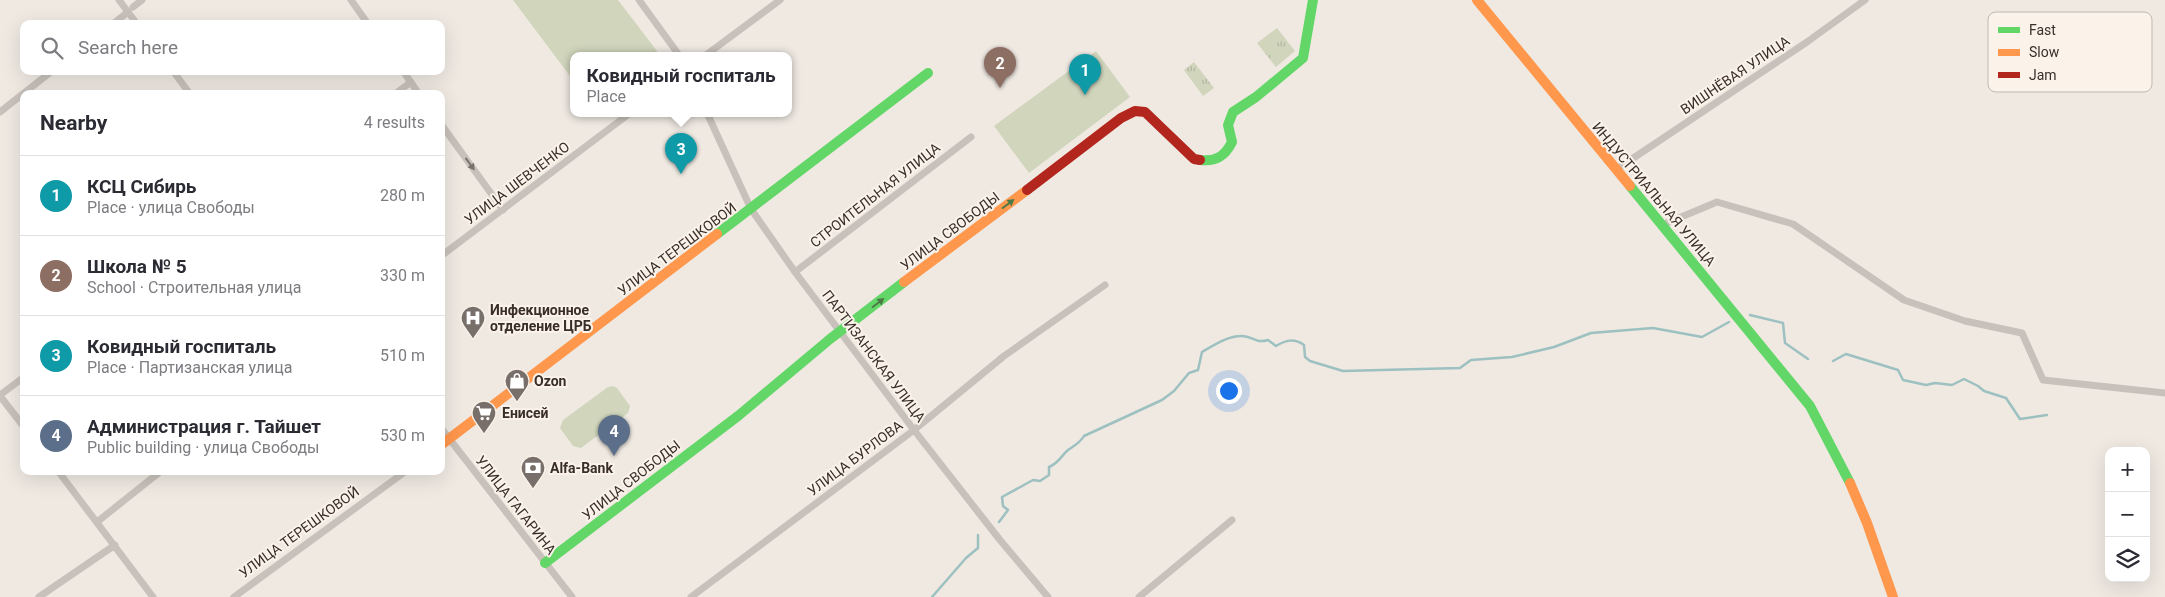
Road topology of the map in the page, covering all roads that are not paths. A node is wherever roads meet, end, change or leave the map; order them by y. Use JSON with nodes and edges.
{"nodes":[{"id":1,"x":119,"y":0,"type":"edge"},
{"id":2,"x":142,"y":0,"type":"edge"},
{"id":3,"x":351,"y":0,"type":"edge"},
{"id":4,"x":639,"y":0,"type":"edge"},
{"id":5,"x":780,"y":0,"type":"edge"},
{"id":6,"x":1313,"y":0,"type":"edge"},
{"id":7,"x":1477,"y":0,"type":"edge"},
{"id":8,"x":1865,"y":0,"type":"edge"},
{"id":9,"x":131,"y":9,"type":"junction"},
{"id":10,"x":118,"y":20,"type":"edge"},
{"id":11,"x":135,"y":20,"type":"edge"},
{"id":12,"x":365,"y":20,"type":"edge"},
{"id":13,"x":677,"y":52,"type":"edge"},
{"id":14,"x":710,"y":52,"type":"edge"},
{"id":15,"x":928,"y":73,"type":"dead end"},
{"id":16,"x":47,"y":75,"type":"edge"},
{"id":17,"x":176,"y":75,"type":"edge"},
{"id":18,"x":406,"y":75,"type":"edge"},
{"id":19,"x":411,"y":82,"type":"junction"},
{"id":20,"x":28,"y":90,"type":"edge"},
{"id":21,"x":187,"y":90,"type":"edge"},
{"id":22,"x":400,"y":90,"type":"edge"},
{"id":23,"x":416,"y":90,"type":"edge"},
{"id":24,"x":20,"y":96,"type":"edge"},
{"id":25,"x":0,"y":112,"type":"edge"},
{"id":26,"x":625,"y":117,"type":"edge"},
{"id":27,"x":709,"y":117,"type":"edge"},
{"id":28,"x":445,"y":130,"type":"edge"},
{"id":29,"x":970,"y":137,"type":"dead end"},
{"id":30,"x":1617,"y":169,"type":"junction"},
{"id":31,"x":751,"y":209,"type":"junction"},
{"id":32,"x":503,"y":210,"type":"junction"},
{"id":33,"x":1662,"y":225,"type":"junction"},
{"id":34,"x":445,"y":253,"type":"edge"},
{"id":35,"x":795,"y":272,"type":"junction"},
{"id":36,"x":1105,"y":285,"type":"dead end"},
{"id":37,"x":840,"y":332,"type":"junction"},
{"id":38,"x":20,"y":381,"type":"edge"},
{"id":39,"x":2165,"y":393,"type":"edge"},
{"id":40,"x":1,"y":400,"type":"edge"},
{"id":41,"x":20,"y":422,"type":"edge"},
{"id":42,"x":914,"y":430,"type":"junction"},
{"id":43,"x":445,"y":442,"type":"edge"},
{"id":44,"x":61,"y":475,"type":"edge"},
{"id":45,"x":156,"y":475,"type":"edge"},
{"id":46,"x":401,"y":475,"type":"edge"},
{"id":47,"x":1232,"y":520,"type":"dead end"},
{"id":48,"x":97,"y":522,"type":"junction"},
{"id":49,"x":115,"y":545,"type":"junction"},
{"id":50,"x":545,"y":563,"type":"junction"},
{"id":51,"x":39,"y":597,"type":"edge"},
{"id":52,"x":154,"y":597,"type":"edge"},
{"id":53,"x":234,"y":597,"type":"edge"},
{"id":54,"x":572,"y":597,"type":"edge"},
{"id":55,"x":691,"y":597,"type":"edge"},
{"id":56,"x":1048,"y":597,"type":"edge"},
{"id":57,"x":1139,"y":597,"type":"edge"},
{"id":58,"x":1893,"y":597,"type":"edge"}],
"edges":[{"from":1,"to":9,"type":"street"},
{"from":2,"to":9,"type":"street"},
{"from":3,"to":12,"type":"street"},
{"from":4,"to":13,"type":"street"},
{"from":5,"to":14,"type":"street"},
{"from":37,"to":6,"type":"street","name":"УЛИЦА СВОБОДЫ","one_way":true},
{"from":7,"to":30,"type":"street","name":"ИНДУСТРИАЛЬНАЯ УЛИЦА"},
{"from":8,"to":30,"type":"street","name":"ВИШНЁВАЯ УЛИЦА"},
{"from":9,"to":10,"type":"street"},
{"from":9,"to":11,"type":"street"},
{"from":15,"to":31,"type":"street","name":"УЛИЦА ТЕРЕШКОВОЙ"},
{"from":16,"to":20,"type":"street"},
{"from":17,"to":21,"type":"street"},
{"from":18,"to":19,"type":"street"},
{"from":19,"to":22,"type":"street"},
{"from":19,"to":23,"type":"street"},
{"from":24,"to":25,"type":"street"},
{"from":26,"to":32,"type":"street","name":"УЛИЦА ШЕВЧЕНКО"},
{"from":27,"to":31,"type":"street","name":"ПАРТИЗАНСКАЯ УЛИЦА"},
{"from":28,"to":32,"type":"street","one_way":true},
{"from":29,"to":35,"type":"street","name":"СТРОИТЕЛЬНАЯ УЛИЦА"},
{"from":30,"to":33,"type":"street","name":"ИНДУСТРИАЛЬНАЯ УЛИЦА"},
{"from":31,"to":35,"type":"street","name":"ПАРТИЗАНСКАЯ УЛИЦА"},
{"from":31,"to":43,"type":"street","name":"УЛИЦА ТЕРЕШКОВОЙ"},
{"from":32,"to":34,"type":"street","name":"УЛИЦА ШЕВЧЕНКО"},
{"from":33,"to":39,"type":"street"},
{"from":33,"to":58,"type":"street","name":"ИНДУСТРИАЛЬНАЯ УЛИЦА"},
{"from":35,"to":37,"type":"street","name":"ПАРТИЗАНСКАЯ УЛИЦА"},
{"from":36,"to":42,"type":"street","name":"УЛИЦА БУРЛОВА"},
{"from":37,"to":42,"type":"street","name":"ПАРТИЗАНСКАЯ УЛИЦА"},
{"from":37,"to":50,"type":"street","name":"УЛИЦА СВОБОДЫ"},
{"from":38,"to":40,"type":"street"},
{"from":40,"to":41,"type":"street"},
{"from":42,"to":55,"type":"street","name":"УЛИЦА БУРЛОВА"},
{"from":42,"to":56,"type":"street","name":"ПАРТИЗАНСКАЯ УЛИЦА"},
{"from":43,"to":50,"type":"street","name":"УЛИЦА ГАГАРИНА"},
{"from":44,"to":48,"type":"street"},
{"from":45,"to":48,"type":"street"},
{"from":46,"to":53,"type":"street","name":"УЛИЦА ТЕРЕШКОВОЙ"},
{"from":47,"to":57,"type":"street"},
{"from":48,"to":49,"type":"street"},
{"from":49,"to":51,"type":"street"},
{"from":49,"to":52,"type":"street"},
{"from":50,"to":54,"type":"street","name":"УЛИЦА ГАГАРИНА"}]}
